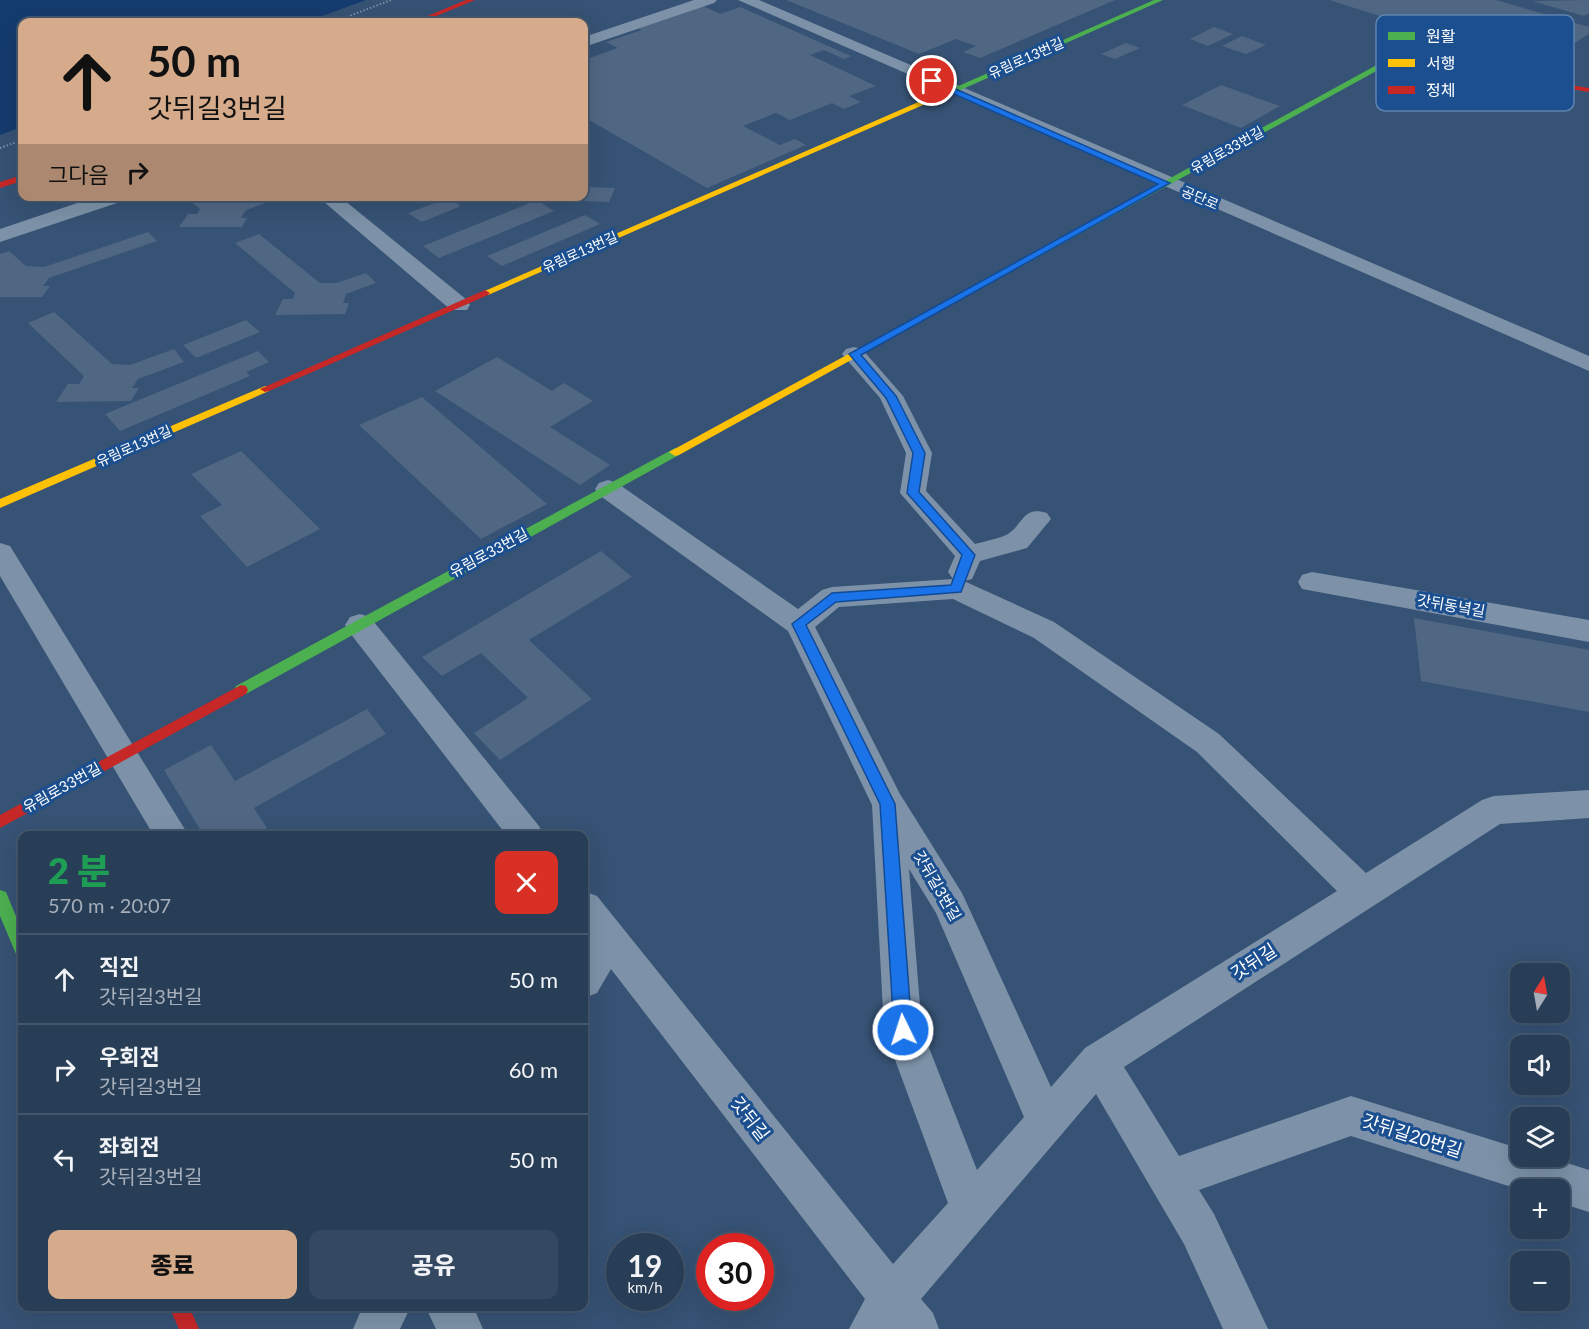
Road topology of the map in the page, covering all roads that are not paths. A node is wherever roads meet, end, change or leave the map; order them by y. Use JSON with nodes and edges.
{"nodes":[{"id":1,"x":472,"y":0,"type":"edge"},
{"id":2,"x":709,"y":0,"type":"edge"},
{"id":3,"x":746,"y":0,"type":"edge"},
{"id":4,"x":1160,"y":0,"type":"edge"},
{"id":5,"x":427,"y":18,"type":"edge"},
{"id":6,"x":588,"y":41,"type":"edge"},
{"id":7,"x":1376,"y":68,"type":"edge"},
{"id":8,"x":1574,"y":88,"type":"edge"},
{"id":9,"x":953,"y":90,"type":"junction"},
{"id":10,"x":1589,"y":90,"type":"edge"},
{"id":11,"x":18,"y":179,"type":"edge"},
{"id":12,"x":1165,"y":183,"type":"junction"},
{"id":13,"x":0,"y":185,"type":"edge"},
{"id":14,"x":104,"y":201,"type":"edge"},
{"id":15,"x":332,"y":201,"type":"edge"},
{"id":16,"x":0,"y":236,"type":"edge"},
{"id":17,"x":459,"y":305,"type":"junction"},
{"id":18,"x":854,"y":354,"type":"junction"},
{"id":19,"x":1589,"y":364,"type":"edge"},
{"id":20,"x":608,"y":489,"type":"junction"},
{"id":21,"x":0,"y":504,"type":"edge"},
{"id":22,"x":1038,"y":519,"type":"dead end"},
{"id":23,"x":0,"y":553,"type":"edge"},
{"id":24,"x":969,"y":555,"type":"junction"},
{"id":25,"x":1312,"y":582,"type":"dead end"},
{"id":26,"x":956,"y":589,"type":"junction"},
{"id":27,"x":799,"y":624,"type":"junction"},
{"id":28,"x":360,"y":625,"type":"junction"},
{"id":29,"x":1589,"y":631,"type":"edge"},
{"id":30,"x":125,"y":754,"type":"junction"},
{"id":31,"x":888,"y":804,"type":"junction"},
{"id":32,"x":1589,"y":804,"type":"edge"},
{"id":33,"x":0,"y":822,"type":"edge"},
{"id":34,"x":169,"y":831,"type":"edge"},
{"id":35,"x":523,"y":831,"type":"edge"},
{"id":36,"x":1363,"y":893,"type":"junction"},
{"id":37,"x":1,"y":903,"type":"edge"},
{"id":38,"x":588,"y":912,"type":"edge"},
{"id":39,"x":608,"y":939,"type":"junction"},
{"id":40,"x":18,"y":941,"type":"edge"},
{"id":41,"x":588,"y":974,"type":"edge"},
{"id":42,"x":1099,"y":1061,"type":"junction"},
{"id":43,"x":1046,"y":1122,"type":"junction"},
{"id":44,"x":1169,"y":1180,"type":"junction"},
{"id":45,"x":1589,"y":1191,"type":"edge"},
{"id":46,"x":971,"y":1208,"type":"junction"},
{"id":47,"x":181,"y":1311,"type":"edge"},
{"id":48,"x":386,"y":1311,"type":"edge"},
{"id":49,"x":450,"y":1311,"type":"edge"},
{"id":50,"x":893,"y":1319,"type":"edge"},
{"id":51,"x":189,"y":1329,"type":"edge"},
{"id":52,"x":375,"y":1329,"type":"edge"},
{"id":53,"x":461,"y":1329,"type":"edge"},
{"id":54,"x":1246,"y":1329,"type":"edge"}],
"edges":[{"from":1,"to":5,"type":"street"},
{"from":2,"to":6,"type":"street"},
{"from":3,"to":9,"type":"street","name":"공단로"},
{"from":4,"to":9,"type":"street","name":"유림로13번길"},
{"from":7,"to":12,"type":"street","name":"유림로33번길"},
{"from":8,"to":10,"type":"street","name":"유림로33번길"},
{"from":9,"to":12,"type":"street","name":"공단로"},
{"from":9,"to":17,"type":"street","name":"유림로13번길"},
{"from":11,"to":13,"type":"street"},
{"from":12,"to":18,"type":"street","name":"유림로33번길"},
{"from":12,"to":19,"type":"street","name":"공단로"},
{"from":14,"to":16,"type":"street"},
{"from":15,"to":17,"type":"street"},
{"from":17,"to":21,"type":"street","name":"유림로13번길"},
{"from":18,"to":20,"type":"street","name":"유림로33번길"},
{"from":18,"to":24,"type":"street"},
{"from":20,"to":27,"type":"street","name":"갓뒤길3번길"},
{"from":20,"to":28,"type":"street","name":"유림로33번길"},
{"from":22,"to":24,"type":"street"},
{"from":23,"to":30,"type":"street"},
{"from":24,"to":26,"type":"street"},
{"from":25,"to":29,"type":"street","name":"갓뒤동녘길"},
{"from":26,"to":27,"type":"street"},
{"from":26,"to":36,"type":"street"},
{"from":27,"to":31,"type":"street","name":"갓뒤길3번길"},
{"from":28,"to":30,"type":"street","name":"유림로33번길"},
{"from":28,"to":35,"type":"street"},
{"from":30,"to":33,"type":"street","name":"유림로33번길"},
{"from":30,"to":34,"type":"street"},
{"from":31,"to":43,"type":"street","name":"갓뒤길3번길"},
{"from":31,"to":46,"type":"street"},
{"from":32,"to":36,"type":"street","name":"갓뒤길"},
{"from":36,"to":42,"type":"street","name":"갓뒤길"},
{"from":37,"to":40,"type":"street"},
{"from":38,"to":39,"type":"street","name":"갓뒤길"},
{"from":39,"to":41,"type":"street"},
{"from":39,"to":50,"type":"street","name":"갓뒤길"},
{"from":42,"to":43,"type":"street","name":"갓뒤길"},
{"from":42,"to":44,"type":"street"},
{"from":43,"to":46,"type":"street","name":"갓뒤길"},
{"from":44,"to":45,"type":"street","name":"갓뒤길20번길"},
{"from":44,"to":54,"type":"street"},
{"from":46,"to":50,"type":"street","name":"갓뒤길"},
{"from":47,"to":51,"type":"street"},
{"from":48,"to":52,"type":"street"},
{"from":49,"to":53,"type":"street"}]}
